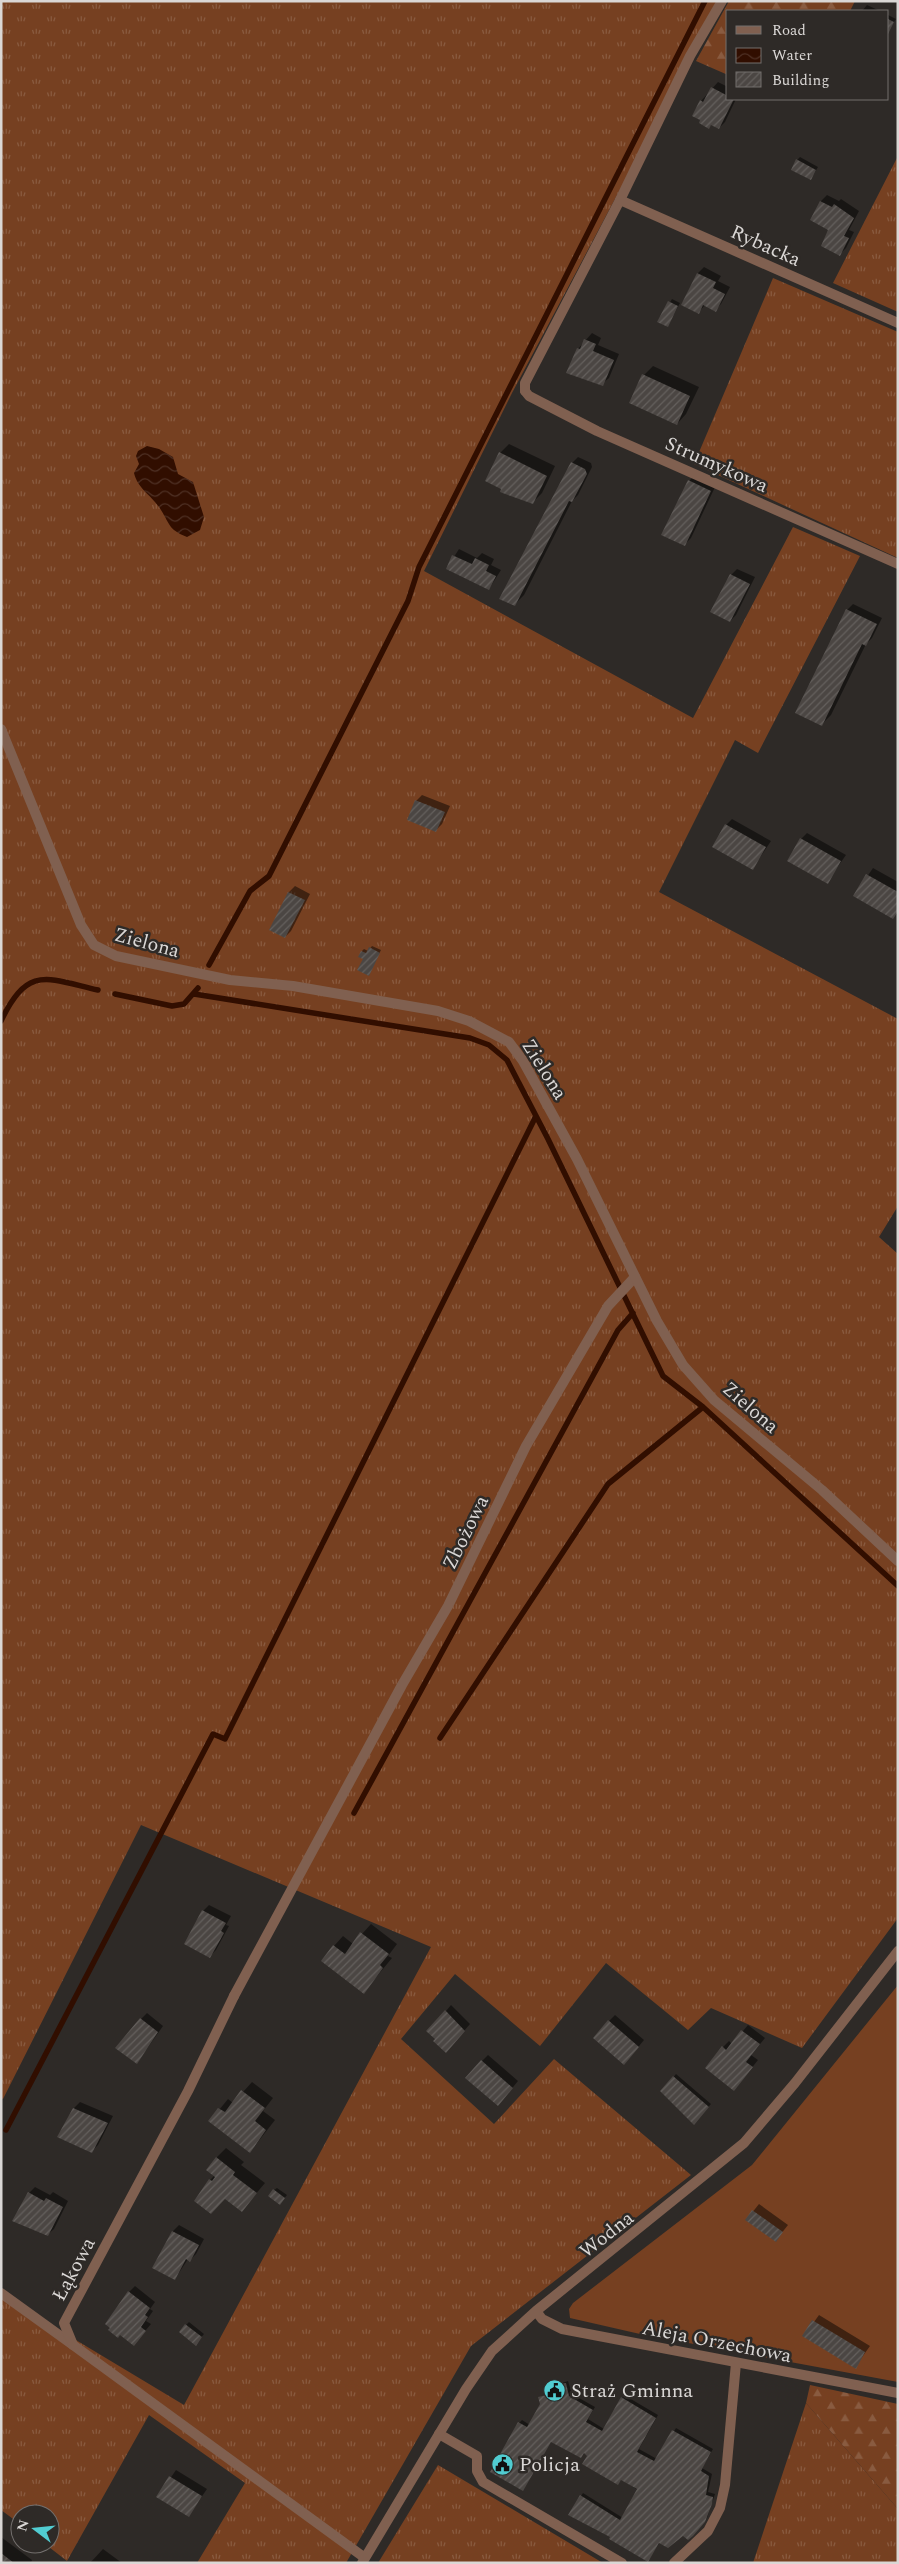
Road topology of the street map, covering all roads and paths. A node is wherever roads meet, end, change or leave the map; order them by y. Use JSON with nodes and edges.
{"nodes":[{"id":1,"x":722,"y":1,"type":"edge"},
{"id":2,"x":620,"y":200,"type":"junction"},
{"id":3,"x":898,"y":322,"type":"edge"},
{"id":4,"x":898,"y":564,"type":"edge"},
{"id":5,"x":1,"y":728,"type":"edge"},
{"id":6,"x":635,"y":1277,"type":"junction"},
{"id":7,"x":898,"y":1561,"type":"edge"},
{"id":8,"x":898,"y":1951,"type":"edge"},
{"id":9,"x":234,"y":1996,"type":"joint"},
{"id":10,"x":1,"y":2293,"type":"edge"},
{"id":11,"x":536,"y":2311,"type":"junction"},
{"id":12,"x":73,"y":2345,"type":"junction"},
{"id":13,"x":736,"y":2363,"type":"junction"},
{"id":14,"x":898,"y":2393,"type":"edge"},
{"id":15,"x":439,"y":2434,"type":"junction"},
{"id":16,"x":364,"y":2560,"type":"edge"},
{"id":17,"x":622,"y":2563,"type":"edge"},
{"id":18,"x":674,"y":2563,"type":"edge"}],
"edges":[{"from":1,"to":2,"type":"street"},
{"from":2,"to":3,"type":"street","name":"Rybacka"},
{"from":2,"to":4,"type":"street","name":"Strumykowa"},
{"from":5,"to":6,"type":"street","name":"Zielona"},
{"from":6,"to":7,"type":"street","name":"Zielona"},
{"from":6,"to":9,"type":"street","name":"Zbożowa"},
{"from":8,"to":11,"type":"street","name":"Wodna"},
{"from":9,"to":12,"type":"street","name":"Łąkowa"},
{"from":10,"to":12,"type":"street"},
{"from":11,"to":13,"type":"street","name":"Aleja Orzechowa"},
{"from":11,"to":15,"type":"street","name":"Wodna"},
{"from":12,"to":16,"type":"street"},
{"from":13,"to":14,"type":"street","name":"Aleja Orzechowa"},
{"from":13,"to":18,"type":"street"},
{"from":15,"to":16,"type":"street","name":"Wodna"},
{"from":15,"to":17,"type":"street"}]}
